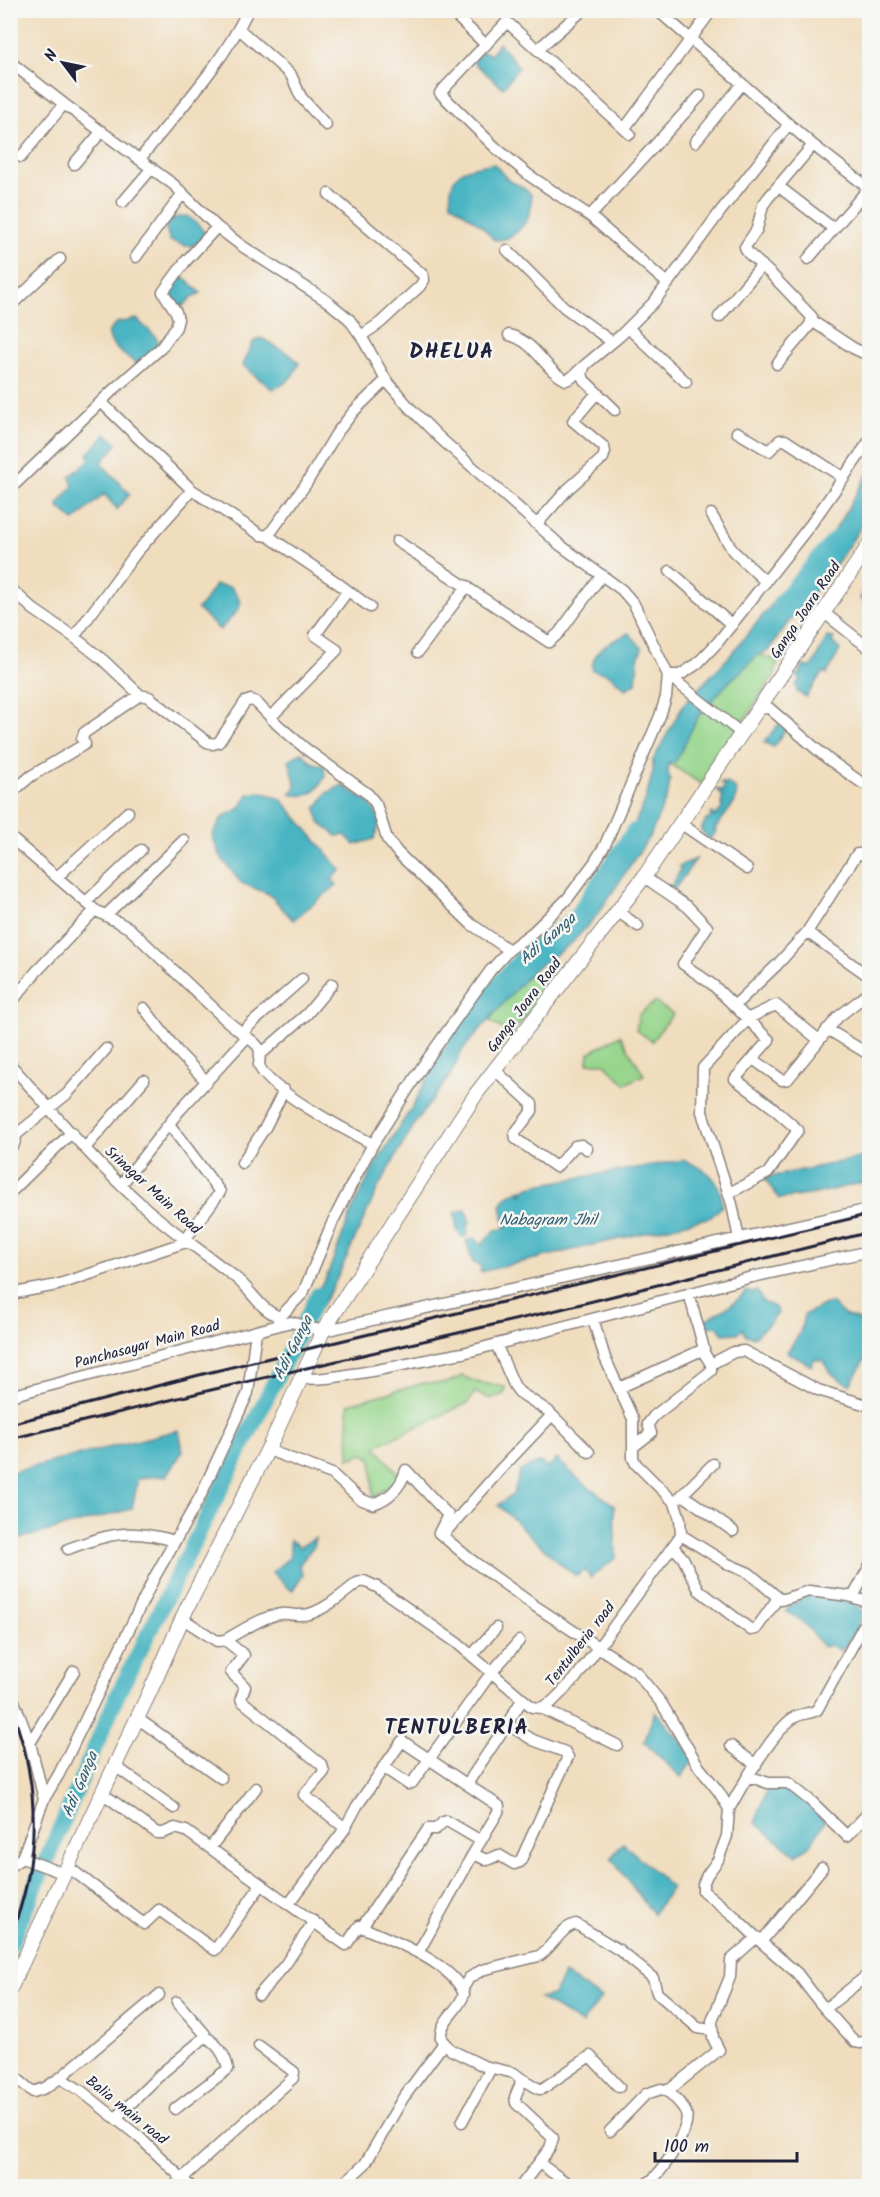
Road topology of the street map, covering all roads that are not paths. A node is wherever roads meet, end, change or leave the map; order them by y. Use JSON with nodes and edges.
{"nodes":[{"id":1,"x":248,"y":10,"type":"edge"},
{"id":2,"x":583,"y":10,"type":"edge"},
{"id":3,"x":657,"y":10,"type":"edge"},
{"id":4,"x":712,"y":10,"type":"edge"},
{"id":5,"x":452,"y":12,"type":"dead end"},
{"id":6,"x":239,"y":29,"type":"junction"},
{"id":7,"x":691,"y":40,"type":"junction"},
{"id":8,"x":486,"y":45,"type":"junction"},
{"id":9,"x":538,"y":49,"type":"junction"},
{"id":10,"x":10,"y":62,"type":"edge"},
{"id":11,"x":742,"y":84,"type":"junction"},
{"id":12,"x":700,"y":96,"type":"dead end"},
{"id":13,"x":64,"y":104,"type":"junction"},
{"id":14,"x":326,"y":124,"type":"dead end"},
{"id":15,"x":789,"y":124,"type":"junction"},
{"id":16,"x":102,"y":132,"type":"junction"},
{"id":17,"x":694,"y":142,"type":"dead end"},
{"id":18,"x":813,"y":145,"type":"junction"},
{"id":19,"x":21,"y":157,"type":"dead end"},
{"id":20,"x":140,"y":159,"type":"junction"},
{"id":21,"x":74,"y":164,"type":"dead end"},
{"id":22,"x":152,"y":168,"type":"junction"},
{"id":23,"x":778,"y":186,"type":"junction"},
{"id":24,"x":869,"y":189,"type":"edge"},
{"id":25,"x":183,"y":193,"type":"junction"},
{"id":26,"x":329,"y":194,"type":"dead end"},
{"id":27,"x":123,"y":202,"type":"dead end"},
{"id":28,"x":590,"y":216,"type":"junction"},
{"id":29,"x":217,"y":227,"type":"junction"},
{"id":30,"x":834,"y":229,"type":"junction"},
{"id":31,"x":507,"y":250,"type":"dead end"},
{"id":32,"x":136,"y":257,"type":"dead end"},
{"id":33,"x":60,"y":259,"type":"dead end"},
{"id":34,"x":808,"y":259,"type":"dead end"},
{"id":35,"x":762,"y":265,"type":"junction"},
{"id":36,"x":668,"y":284,"type":"junction"},
{"id":37,"x":10,"y":306,"type":"edge"},
{"id":38,"x":719,"y":317,"type":"dead end"},
{"id":39,"x":812,"y":321,"type":"junction"},
{"id":40,"x":628,"y":328,"type":"junction"},
{"id":41,"x":508,"y":335,"type":"dead end"},
{"id":42,"x":361,"y":336,"type":"junction"},
{"id":43,"x":612,"y":342,"type":"junction"},
{"id":44,"x":870,"y":356,"type":"edge"},
{"id":45,"x":777,"y":364,"type":"dead end"},
{"id":46,"x":585,"y":365,"type":"junction"},
{"id":47,"x":386,"y":380,"type":"junction"},
{"id":48,"x":686,"y":382,"type":"dead end"},
{"id":49,"x":597,"y":393,"type":"junction"},
{"id":50,"x":101,"y":402,"type":"junction"},
{"id":51,"x":615,"y":410,"type":"dead end"},
{"id":52,"x":737,"y":432,"type":"dead end"},
{"id":53,"x":870,"y":440,"type":"edge"},
{"id":54,"x":844,"y":478,"type":"junction"},
{"id":55,"x":10,"y":489,"type":"edge"},
{"id":56,"x":192,"y":490,"type":"junction"},
{"id":57,"x":711,"y":514,"type":"dead end"},
{"id":58,"x":537,"y":524,"type":"junction"},
{"id":59,"x":268,"y":536,"type":"junction"},
{"id":60,"x":397,"y":541,"type":"dead end"},
{"id":61,"x":870,"y":544,"type":"edge"},
{"id":62,"x":670,"y":571,"type":"dead end"},
{"id":63,"x":602,"y":575,"type":"junction"},
{"id":64,"x":766,"y":582,"type":"junction"},
{"id":65,"x":467,"y":586,"type":"junction"},
{"id":66,"x":10,"y":588,"type":"edge"},
{"id":67,"x":347,"y":592,"type":"junction"},
{"id":68,"x":370,"y":607,"type":"dead end"},
{"id":69,"x":823,"y":612,"type":"junction"},
{"id":70,"x":732,"y":626,"type":"junction"},
{"id":71,"x":74,"y":637,"type":"junction"},
{"id":72,"x":870,"y":649,"type":"edge"},
{"id":73,"x":418,"y":652,"type":"dead end"},
{"id":74,"x":668,"y":675,"type":"junction"},
{"id":75,"x":140,"y":695,"type":"junction"},
{"id":76,"x":757,"y":709,"type":"junction"},
{"id":77,"x":271,"y":717,"type":"junction"},
{"id":78,"x":741,"y":733,"type":"junction"},
{"id":79,"x":862,"y":783,"type":"dead end"},
{"id":80,"x":10,"y":794,"type":"edge"},
{"id":81,"x":128,"y":812,"type":"dead end"},
{"id":82,"x":680,"y":823,"type":"junction"},
{"id":83,"x":10,"y":837,"type":"edge"},
{"id":84,"x":184,"y":840,"type":"dead end"},
{"id":85,"x":141,"y":850,"type":"dead end"},
{"id":86,"x":870,"y":857,"type":"edge"},
{"id":87,"x":747,"y":869,"type":"dead end"},
{"id":88,"x":644,"y":876,"type":"junction"},
{"id":89,"x":57,"y":877,"type":"junction"},
{"id":90,"x":86,"y":902,"type":"junction"},
{"id":91,"x":95,"y":910,"type":"junction"},
{"id":92,"x":617,"y":911,"type":"junction"},
{"id":93,"x":106,"y":915,"type":"junction"},
{"id":94,"x":638,"y":926,"type":"dead end"},
{"id":95,"x":807,"y":932,"type":"junction"},
{"id":96,"x":509,"y":950,"type":"junction"},
{"id":97,"x":870,"y":977,"type":"edge"},
{"id":98,"x":302,"y":979,"type":"dead end"},
{"id":99,"x":332,"y":984,"type":"dead end"},
{"id":100,"x":870,"y":992,"type":"edge"},
{"id":101,"x":10,"y":1004,"type":"edge"},
{"id":102,"x":735,"y":1005,"type":"junction"},
{"id":103,"x":144,"y":1008,"type":"dead end"},
{"id":104,"x":749,"y":1018,"type":"junction"},
{"id":105,"x":827,"y":1029,"type":"junction"},
{"id":106,"x":244,"y":1035,"type":"junction"},
{"id":107,"x":819,"y":1040,"type":"junction"},
{"id":108,"x":106,"y":1049,"type":"dead end"},
{"id":109,"x":261,"y":1054,"type":"junction"},
{"id":110,"x":870,"y":1054,"type":"edge"},
{"id":111,"x":753,"y":1059,"type":"junction"},
{"id":112,"x":10,"y":1064,"type":"edge"},
{"id":113,"x":495,"y":1070,"type":"junction"},
{"id":114,"x":144,"y":1080,"type":"dead end"},
{"id":115,"x":207,"y":1082,"type":"junction"},
{"id":116,"x":284,"y":1090,"type":"junction"},
{"id":117,"x":48,"y":1107,"type":"junction"},
{"id":118,"x":169,"y":1124,"type":"junction"},
{"id":119,"x":72,"y":1132,"type":"junction"},
{"id":120,"x":373,"y":1144,"type":"junction"},
{"id":121,"x":10,"y":1147,"type":"edge"},
{"id":122,"x":85,"y":1148,"type":"junction"},
{"id":123,"x":587,"y":1149,"type":"dead end"},
{"id":124,"x":242,"y":1163,"type":"dead end"},
{"id":125,"x":121,"y":1185,"type":"junction"},
{"id":126,"x":10,"y":1192,"type":"edge"},
{"id":127,"x":729,"y":1193,"type":"junction"},
{"id":128,"x":870,"y":1209,"type":"edge"},
{"id":129,"x":740,"y":1239,"type":"junction"},
{"id":130,"x":185,"y":1242,"type":"junction"},
{"id":131,"x":870,"y":1251,"type":"edge"},
{"id":132,"x":689,"y":1293,"type":"junction"},
{"id":133,"x":10,"y":1294,"type":"edge"},
{"id":134,"x":593,"y":1319,"type":"junction"},
{"id":135,"x":278,"y":1321,"type":"junction"},
{"id":136,"x":256,"y":1330,"type":"junction"},
{"id":137,"x":323,"y":1331,"type":"junction"},
{"id":138,"x":496,"y":1344,"type":"junction"},
{"id":139,"x":702,"y":1350,"type":"junction"},
{"id":140,"x":711,"y":1364,"type":"junction"},
{"id":141,"x":302,"y":1378,"type":"junction"},
{"id":142,"x":619,"y":1388,"type":"junction"},
{"id":143,"x":10,"y":1396,"type":"edge"},
{"id":144,"x":870,"y":1406,"type":"edge"},
{"id":145,"x":552,"y":1415,"type":"junction"},
{"id":146,"x":633,"y":1448,"type":"junction"},
{"id":147,"x":268,"y":1450,"type":"junction"},
{"id":148,"x":589,"y":1452,"type":"dead end"},
{"id":149,"x":713,"y":1464,"type":"dead end"},
{"id":150,"x":679,"y":1499,"type":"junction"},
{"id":151,"x":733,"y":1531,"type":"dead end"},
{"id":152,"x":443,"y":1535,"type":"junction"},
{"id":153,"x":681,"y":1535,"type":"junction"},
{"id":154,"x":175,"y":1541,"type":"junction"},
{"id":155,"x":673,"y":1547,"type":"junction"},
{"id":156,"x":68,"y":1549,"type":"dead end"},
{"id":157,"x":870,"y":1565,"type":"edge"},
{"id":158,"x":853,"y":1597,"type":"junction"},
{"id":159,"x":777,"y":1598,"type":"junction"},
{"id":160,"x":870,"y":1603,"type":"edge"},
{"id":161,"x":870,"y":1614,"type":"edge"},
{"id":162,"x":183,"y":1619,"type":"junction"},
{"id":163,"x":496,"y":1628,"type":"dead end"},
{"id":164,"x":225,"y":1640,"type":"junction"},
{"id":165,"x":519,"y":1641,"type":"dead end"},
{"id":166,"x":599,"y":1648,"type":"junction"},
{"id":167,"x":472,"y":1655,"type":"junction"},
{"id":168,"x":74,"y":1671,"type":"dead end"},
{"id":169,"x":491,"y":1673,"type":"junction"},
{"id":170,"x":10,"y":1691,"type":"edge"},
{"id":171,"x":522,"y":1700,"type":"junction"},
{"id":172,"x":541,"y":1708,"type":"junction"},
{"id":173,"x":138,"y":1718,"type":"junction"},
{"id":174,"x":507,"y":1724,"type":"junction"},
{"id":175,"x":30,"y":1743,"type":"junction"},
{"id":176,"x":617,"y":1745,"type":"dead end"},
{"id":177,"x":731,"y":1746,"type":"dead end"},
{"id":178,"x":429,"y":1758,"type":"junction"},
{"id":179,"x":756,"y":1765,"type":"junction"},
{"id":180,"x":115,"y":1766,"type":"junction"},
{"id":181,"x":383,"y":1767,"type":"junction"},
{"id":182,"x":748,"y":1776,"type":"junction"},
{"id":183,"x":221,"y":1778,"type":"dead end"},
{"id":184,"x":467,"y":1784,"type":"junction"},
{"id":185,"x":256,"y":1788,"type":"dead end"},
{"id":186,"x":102,"y":1793,"type":"junction"},
{"id":187,"x":44,"y":1799,"type":"junction"},
{"id":188,"x":174,"y":1808,"type":"dead end"},
{"id":189,"x":729,"y":1809,"type":"junction"},
{"id":190,"x":868,"y":1817,"type":"edge"},
{"id":191,"x":345,"y":1828,"type":"junction"},
{"id":192,"x":481,"y":1841,"type":"junction"},
{"id":193,"x":210,"y":1848,"type":"junction"},
{"id":194,"x":473,"y":1854,"type":"junction"},
{"id":195,"x":22,"y":1858,"type":"junction"},
{"id":196,"x":10,"y":1866,"type":"edge"},
{"id":197,"x":822,"y":1868,"type":"dead end"},
{"id":198,"x":67,"y":1870,"type":"junction"},
{"id":199,"x":261,"y":1885,"type":"junction"},
{"id":200,"x":289,"y":1904,"type":"junction"},
{"id":201,"x":314,"y":1921,"type":"junction"},
{"id":202,"x":362,"y":1927,"type":"junction"},
{"id":203,"x":759,"y":1940,"type":"junction"},
{"id":204,"x":418,"y":1953,"type":"junction"},
{"id":205,"x":870,"y":1973,"type":"edge"},
{"id":206,"x":10,"y":1989,"type":"edge"},
{"id":207,"x":462,"y":1990,"type":"junction"},
{"id":208,"x":159,"y":1995,"type":"dead end"},
{"id":209,"x":259,"y":1995,"type":"dead end"},
{"id":210,"x":177,"y":2002,"type":"dead end"},
{"id":211,"x":825,"y":2009,"type":"junction"},
{"id":212,"x":711,"y":2031,"type":"junction"},
{"id":213,"x":205,"y":2036,"type":"junction"},
{"id":214,"x":870,"y":2038,"type":"edge"},
{"id":215,"x":444,"y":2043,"type":"junction"},
{"id":216,"x":259,"y":2046,"type":"dead end"},
{"id":217,"x":491,"y":2068,"type":"junction"},
{"id":218,"x":10,"y":2073,"type":"edge"},
{"id":219,"x":519,"y":2077,"type":"junction"},
{"id":220,"x":60,"y":2078,"type":"junction"},
{"id":221,"x":619,"y":2087,"type":"dead end"},
{"id":222,"x":668,"y":2091,"type":"junction"},
{"id":223,"x":175,"y":2109,"type":"dead end"},
{"id":224,"x":116,"y":2118,"type":"junction"},
{"id":225,"x":462,"y":2121,"type":"dead end"},
{"id":226,"x":610,"y":2131,"type":"dead end"},
{"id":227,"x":539,"y":2163,"type":"junction"},
{"id":228,"x":658,"y":2182,"type":"edge"},
{"id":229,"x":182,"y":2184,"type":"edge"},
{"id":230,"x":565,"y":2185,"type":"edge"},
{"id":231,"x":341,"y":2187,"type":"edge"},
{"id":232,"x":521,"y":2187,"type":"edge"},
{"id":233,"x":641,"y":2187,"type":"edge"}],
"edges":[{"from":1,"to":6,"type":"street"},
{"from":2,"to":9,"type":"street"},
{"from":3,"to":7,"type":"street"},
{"from":4,"to":7,"type":"street"},
{"from":5,"to":8,"type":"street"},
{"from":6,"to":14,"type":"street"},
{"from":6,"to":20,"type":"street"},
{"from":7,"to":9,"type":"street"},
{"from":7,"to":11,"type":"street"},
{"from":8,"to":9,"type":"street"},
{"from":8,"to":28,"type":"street"},
{"from":10,"to":13,"type":"street"},
{"from":11,"to":15,"type":"street"},
{"from":11,"to":17,"type":"street"},
{"from":12,"to":28,"type":"street"},
{"from":13,"to":16,"type":"street"},
{"from":13,"to":19,"type":"street"},
{"from":15,"to":18,"type":"street"},
{"from":15,"to":36,"type":"street"},
{"from":16,"to":20,"type":"street"},
{"from":16,"to":21,"type":"street"},
{"from":18,"to":23,"type":"street"},
{"from":18,"to":24,"type":"street"},
{"from":20,"to":22,"type":"street"},
{"from":22,"to":25,"type":"street"},
{"from":22,"to":27,"type":"street"},
{"from":23,"to":30,"type":"street"},
{"from":23,"to":35,"type":"street"},
{"from":24,"to":30,"type":"street"},
{"from":25,"to":29,"type":"street"},
{"from":25,"to":32,"type":"street"},
{"from":26,"to":42,"type":"street"},
{"from":28,"to":36,"type":"street"},
{"from":29,"to":42,"type":"street"},
{"from":29,"to":50,"type":"street"},
{"from":30,"to":34,"type":"street"},
{"from":31,"to":43,"type":"street"},
{"from":33,"to":37,"type":"street"},
{"from":35,"to":38,"type":"street"},
{"from":35,"to":39,"type":"street"},
{"from":36,"to":40,"type":"street"},
{"from":39,"to":44,"type":"street"},
{"from":39,"to":45,"type":"street"},
{"from":40,"to":43,"type":"street"},
{"from":40,"to":48,"type":"street"},
{"from":41,"to":46,"type":"street"},
{"from":42,"to":47,"type":"street"},
{"from":43,"to":46,"type":"street"},
{"from":46,"to":49,"type":"street"},
{"from":47,"to":58,"type":"street"},
{"from":47,"to":59,"type":"street"},
{"from":49,"to":51,"type":"street"},
{"from":49,"to":58,"type":"street"},
{"from":50,"to":55,"type":"street"},
{"from":50,"to":56,"type":"street"},
{"from":52,"to":54,"type":"street"},
{"from":53,"to":54,"type":"street"},
{"from":54,"to":64,"type":"street"},
{"from":56,"to":59,"type":"street"},
{"from":56,"to":71,"type":"street"},
{"from":57,"to":64,"type":"street"},
{"from":58,"to":63,"type":"street"},
{"from":59,"to":67,"type":"street"},
{"from":60,"to":65,"type":"street"},
{"from":61,"to":69,"type":"main road","name":"Ganga Joara Road"},
{"from":62,"to":70,"type":"street"},
{"from":63,"to":65,"type":"street"},
{"from":63,"to":74,"type":"street"},
{"from":64,"to":70,"type":"street"},
{"from":65,"to":73,"type":"street"},
{"from":66,"to":71,"type":"street"},
{"from":67,"to":68,"type":"street"},
{"from":67,"to":77,"type":"street"},
{"from":69,"to":72,"type":"street"},
{"from":69,"to":76,"type":"main road","name":"Ganga Joara Road"},
{"from":70,"to":74,"type":"street"},
{"from":71,"to":75,"type":"street"},
{"from":74,"to":78,"type":"street"},
{"from":74,"to":96,"type":"street"},
{"from":75,"to":77,"type":"street"},
{"from":75,"to":80,"type":"street"},
{"from":76,"to":78,"type":"main road","name":"Ganga Joara Road"},
{"from":76,"to":79,"type":"street"},
{"from":77,"to":96,"type":"street"},
{"from":78,"to":82,"type":"main road","name":"Ganga Joara Road"},
{"from":81,"to":89,"type":"street"},
{"from":82,"to":87,"type":"street"},
{"from":82,"to":88,"type":"main road","name":"Ganga Joara Road"},
{"from":83,"to":89,"type":"street"},
{"from":84,"to":93,"type":"street"},
{"from":85,"to":90,"type":"street"},
{"from":86,"to":95,"type":"street"},
{"from":88,"to":92,"type":"main road","name":"Ganga Joara Road"},
{"from":88,"to":102,"type":"street"},
{"from":89,"to":90,"type":"street"},
{"from":90,"to":91,"type":"street"},
{"from":91,"to":93,"type":"street"},
{"from":91,"to":101,"type":"street"},
{"from":92,"to":94,"type":"street"},
{"from":92,"to":113,"type":"main road","name":"Ganga Joara Road"},
{"from":93,"to":106,"type":"street"},
{"from":95,"to":97,"type":"street"},
{"from":95,"to":102,"type":"street"},
{"from":96,"to":120,"type":"street"},
{"from":98,"to":106,"type":"street"},
{"from":99,"to":109,"type":"street"},
{"from":100,"to":105,"type":"street"},
{"from":102,"to":104,"type":"street"},
{"from":103,"to":115,"type":"street"},
{"from":104,"to":107,"type":"street"},
{"from":104,"to":111,"type":"street"},
{"from":104,"to":127,"type":"street"},
{"from":105,"to":107,"type":"street"},
{"from":105,"to":110,"type":"street"},
{"from":106,"to":109,"type":"street"},
{"from":106,"to":115,"type":"street"},
{"from":107,"to":111,"type":"street"},
{"from":108,"to":117,"type":"street"},
{"from":109,"to":116,"type":"street"},
{"from":111,"to":127,"type":"street"},
{"from":112,"to":117,"type":"street","name":"Srinagar Main Road"},
{"from":113,"to":123,"type":"street"},
{"from":113,"to":137,"type":"main road","name":"Ganga Joara Road"},
{"from":114,"to":122,"type":"street"},
{"from":115,"to":118,"type":"street"},
{"from":116,"to":120,"type":"street"},
{"from":116,"to":124,"type":"street"},
{"from":117,"to":119,"type":"street","name":"Srinagar Main Road"},
{"from":117,"to":121,"type":"street"},
{"from":118,"to":125,"type":"street"},
{"from":118,"to":130,"type":"street"},
{"from":119,"to":122,"type":"street","name":"Srinagar Main Road"},
{"from":119,"to":126,"type":"street"},
{"from":120,"to":135,"type":"street"},
{"from":122,"to":125,"type":"street","name":"Srinagar Main Road"},
{"from":125,"to":130,"type":"street","name":"Srinagar Main Road"},
{"from":127,"to":129,"type":"street"},
{"from":128,"to":129,"type":"street"},
{"from":129,"to":137,"type":"street"},
{"from":130,"to":133,"type":"street"},
{"from":130,"to":135,"type":"street","name":"Srinagar Main Road"},
{"from":131,"to":132,"type":"street"},
{"from":132,"to":134,"type":"street"},
{"from":132,"to":139,"type":"street"},
{"from":134,"to":138,"type":"street"},
{"from":134,"to":142,"type":"street"},
{"from":135,"to":136,"type":"street","name":"Panchasayar Main Road"},
{"from":135,"to":137,"type":"street","name":"Panchasayar Main Road"},
{"from":136,"to":143,"type":"street","name":"Panchasayar Main Road"},
{"from":136,"to":154,"type":"street"},
{"from":137,"to":141,"type":"main road","name":"Ganga Joara Road"},
{"from":138,"to":141,"type":"street"},
{"from":138,"to":145,"type":"street"},
{"from":139,"to":140,"type":"street"},
{"from":139,"to":142,"type":"street"},
{"from":140,"to":144,"type":"street"},
{"from":140,"to":146,"type":"street"},
{"from":141,"to":147,"type":"main road","name":"Ganga Joara Road"},
{"from":142,"to":146,"type":"street"},
{"from":145,"to":148,"type":"street"},
{"from":145,"to":152,"type":"street"},
{"from":146,"to":150,"type":"street"},
{"from":147,"to":152,"type":"street"},
{"from":147,"to":162,"type":"main road","name":"Ganga Joara Road"},
{"from":149,"to":150,"type":"street"},
{"from":150,"to":151,"type":"street"},
{"from":150,"to":153,"type":"street"},
{"from":152,"to":166,"type":"street"},
{"from":153,"to":155,"type":"street","name":"Tentulberia road"},
{"from":153,"to":159,"type":"street"},
{"from":154,"to":156,"type":"street"},
{"from":154,"to":187,"type":"street"},
{"from":155,"to":159,"type":"street"},
{"from":155,"to":166,"type":"street","name":"Tentulberia road"},
{"from":157,"to":158,"type":"street"},
{"from":158,"to":159,"type":"street"},
{"from":158,"to":160,"type":"street"},
{"from":161,"to":179,"type":"street"},
{"from":162,"to":164,"type":"street"},
{"from":162,"to":173,"type":"main road","name":"Ganga Joara Road"},
{"from":163,"to":167,"type":"street"},
{"from":164,"to":167,"type":"street"},
{"from":164,"to":191,"type":"street"},
{"from":165,"to":169,"type":"street"},
{"from":166,"to":172,"type":"street","name":"Tentulberia road"},
{"from":166,"to":189,"type":"street"},
{"from":167,"to":169,"type":"street"},
{"from":168,"to":175,"type":"street"},
{"from":169,"to":171,"type":"street"},
{"from":169,"to":178,"type":"street"},
{"from":170,"to":175,"type":"street"},
{"from":171,"to":172,"type":"street"},
{"from":171,"to":174,"type":"street"},
{"from":172,"to":176,"type":"street"},
{"from":173,"to":180,"type":"main road","name":"Ganga Joara Road"},
{"from":173,"to":183,"type":"street"},
{"from":174,"to":184,"type":"street"},
{"from":174,"to":194,"type":"street"},
{"from":175,"to":187,"type":"street"},
{"from":177,"to":179,"type":"street"},
{"from":178,"to":181,"type":"street"},
{"from":178,"to":181,"type":"street"},
{"from":178,"to":184,"type":"street"},
{"from":179,"to":182,"type":"street"},
{"from":180,"to":186,"type":"main road","name":"Ganga Joara Road"},
{"from":180,"to":188,"type":"street"},
{"from":181,"to":191,"type":"street"},
{"from":182,"to":189,"type":"street"},
{"from":182,"to":190,"type":"street"},
{"from":184,"to":192,"type":"street"},
{"from":185,"to":193,"type":"street"},
{"from":186,"to":193,"type":"street"},
{"from":186,"to":198,"type":"main road","name":"Ganga Joara Road"},
{"from":187,"to":195,"type":"street"},
{"from":189,"to":203,"type":"street"},
{"from":191,"to":200,"type":"street"},
{"from":192,"to":194,"type":"street"},
{"from":192,"to":202,"type":"street"},
{"from":193,"to":199,"type":"street"},
{"from":194,"to":204,"type":"street"},
{"from":195,"to":196,"type":"street"},
{"from":195,"to":198,"type":"street"},
{"from":197,"to":203,"type":"street"},
{"from":198,"to":199,"type":"street"},
{"from":198,"to":206,"type":"main road","name":"Ganga Joara Road"},
{"from":199,"to":200,"type":"street"},
{"from":200,"to":201,"type":"street"},
{"from":201,"to":202,"type":"street"},
{"from":201,"to":209,"type":"street"},
{"from":202,"to":204,"type":"street"},
{"from":203,"to":211,"type":"street"},
{"from":203,"to":212,"type":"street"},
{"from":204,"to":207,"type":"street"},
{"from":205,"to":211,"type":"street"},
{"from":207,"to":212,"type":"street"},
{"from":207,"to":215,"type":"street"},
{"from":208,"to":220,"type":"street"},
{"from":210,"to":213,"type":"street"},
{"from":211,"to":214,"type":"street"},
{"from":212,"to":222,"type":"street"},
{"from":213,"to":223,"type":"street"},
{"from":213,"to":224,"type":"street"},
{"from":215,"to":217,"type":"street"},
{"from":215,"to":231,"type":"street"},
{"from":216,"to":229,"type":"street"},
{"from":217,"to":219,"type":"street"},
{"from":217,"to":225,"type":"street"},
{"from":218,"to":220,"type":"street"},
{"from":219,"to":221,"type":"street"},
{"from":219,"to":227,"type":"street"},
{"from":220,"to":224,"type":"street","name":"Balia main road"},
{"from":222,"to":226,"type":"street"},
{"from":222,"to":228,"type":"street"},
{"from":224,"to":229,"type":"street","name":"Balia main road"},
{"from":227,"to":230,"type":"street"},
{"from":227,"to":232,"type":"street"},
{"from":228,"to":233,"type":"street"}]}
